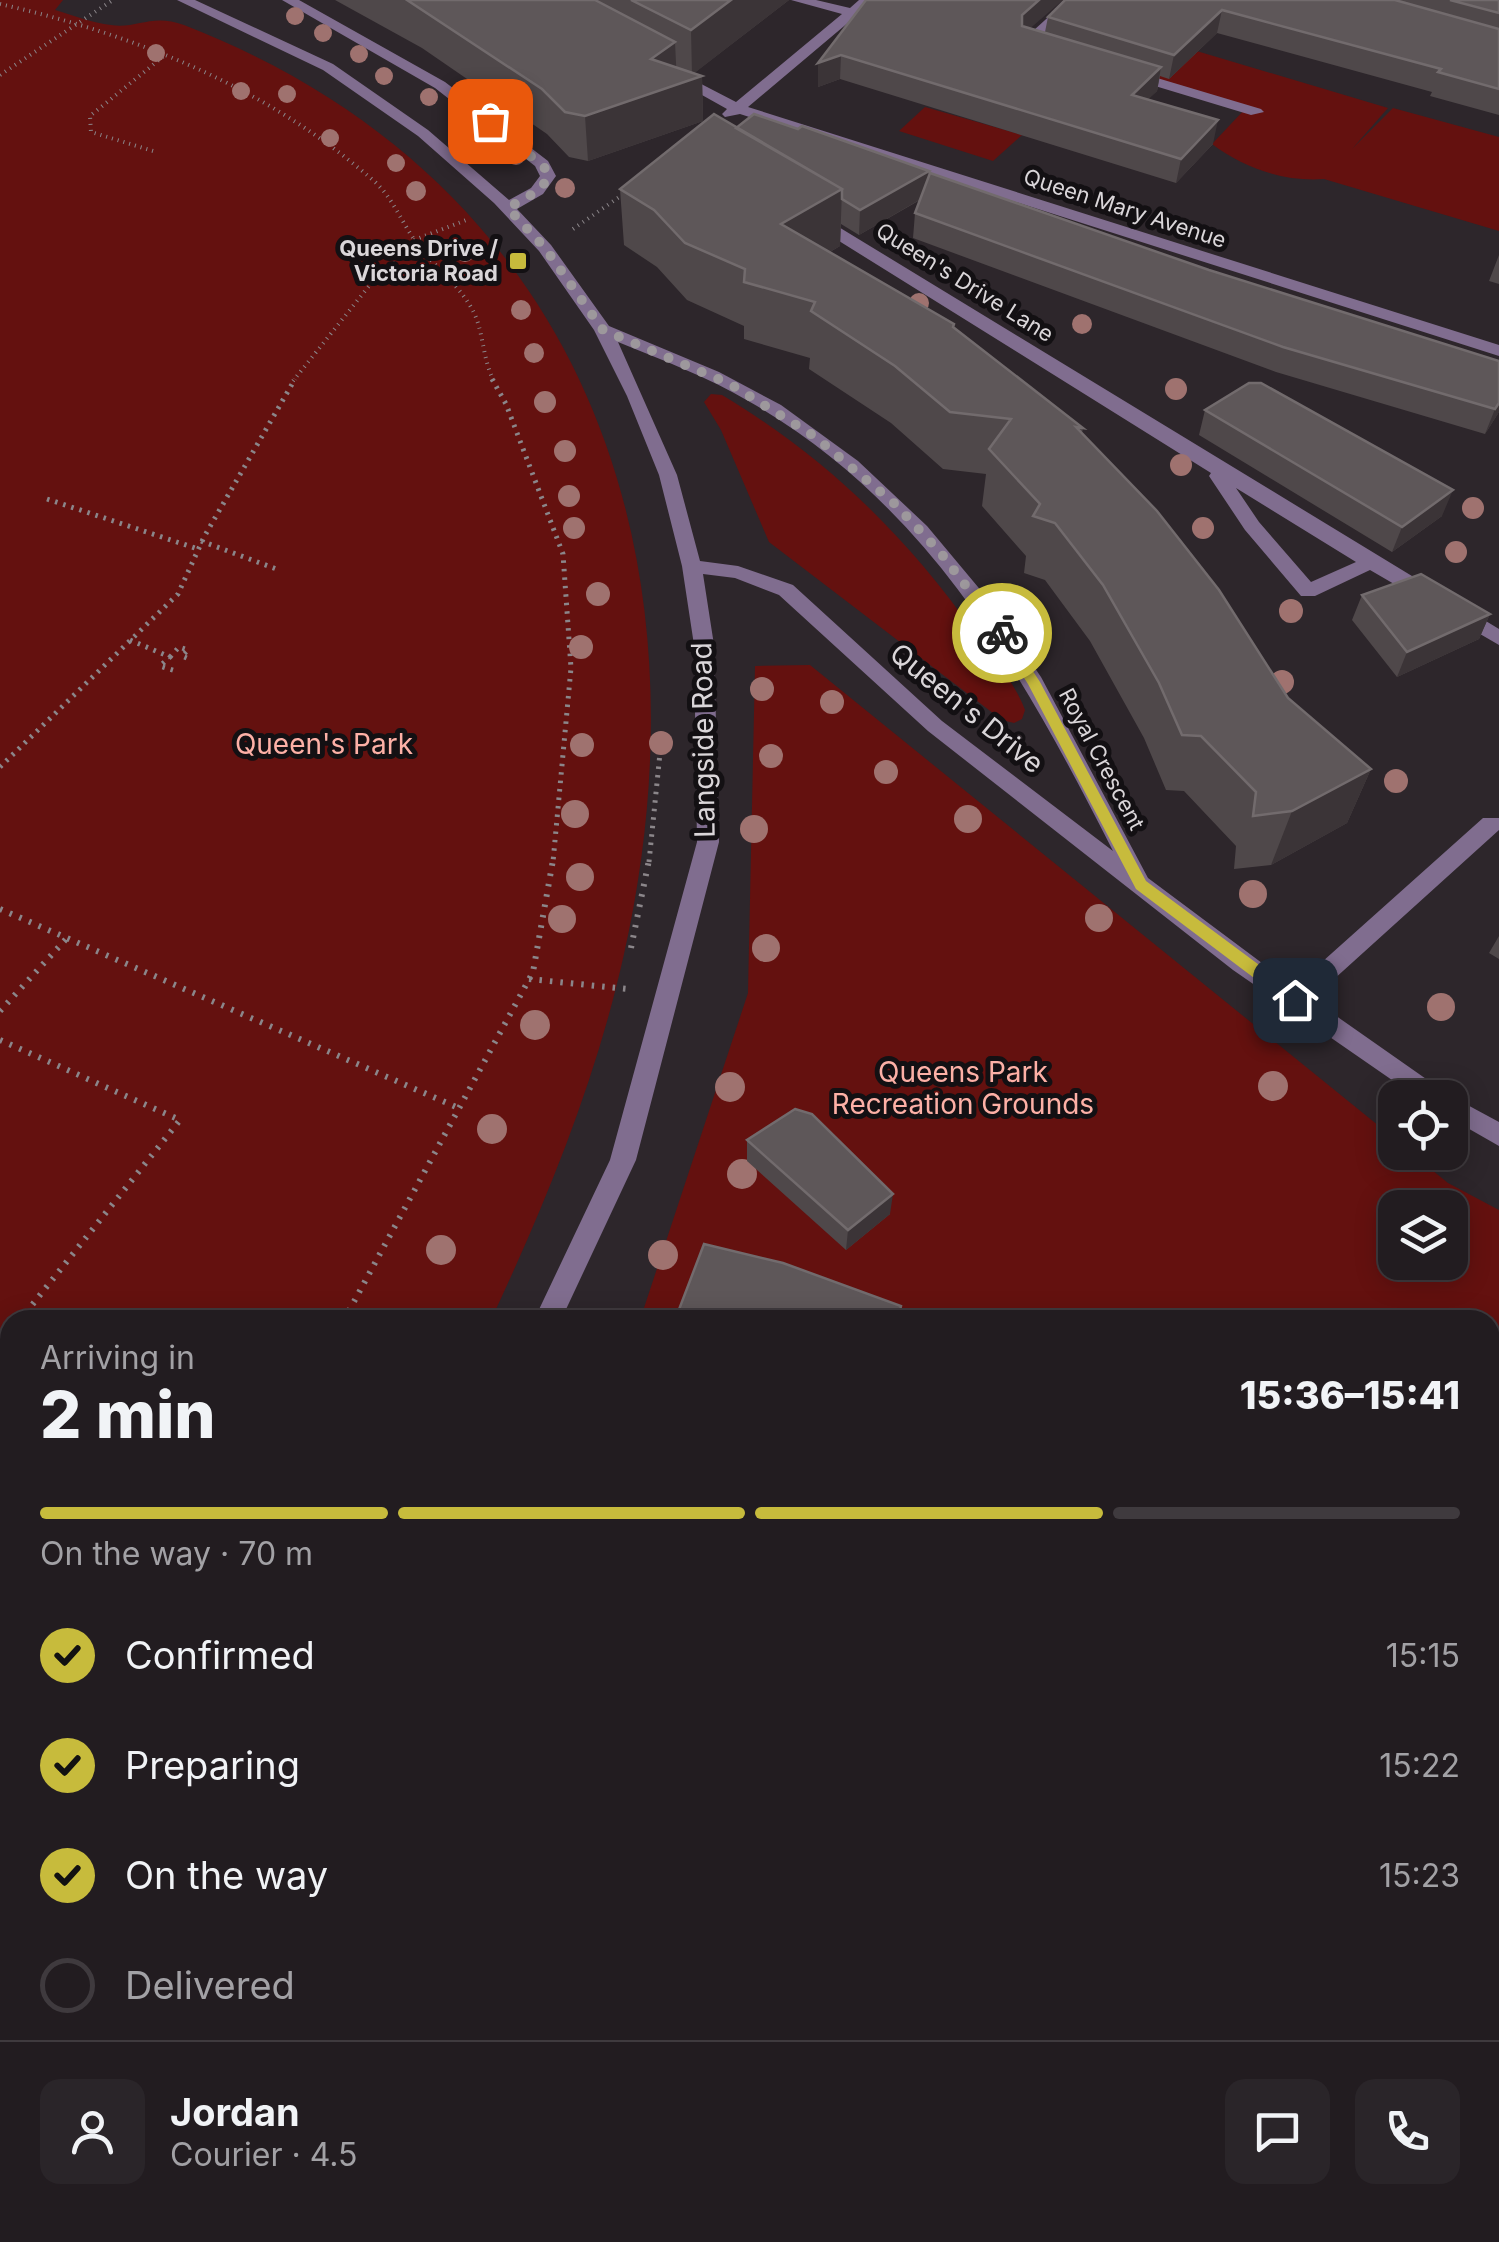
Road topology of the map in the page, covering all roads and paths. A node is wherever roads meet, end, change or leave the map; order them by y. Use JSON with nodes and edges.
{"nodes":[{"id":1,"x":113,"y":0,"type":"edge"},
{"id":2,"x":184,"y":0,"type":"edge"},
{"id":3,"x":289,"y":0,"type":"edge"},
{"id":4,"x":798,"y":0,"type":"edge"},
{"id":5,"x":868,"y":0,"type":"edge"},
{"id":6,"x":1075,"y":0,"type":"edge"},
{"id":7,"x":3,"y":3,"type":"edge"},
{"id":8,"x":854,"y":14,"type":"junction"},
{"id":9,"x":80,"y":22,"type":"junction"},
{"id":10,"x":166,"y":54,"type":"junction"},
{"id":11,"x":1065,"y":55,"type":"edge"},
{"id":12,"x":1104,"y":66,"type":"edge"},
{"id":13,"x":668,"y":72,"type":"edge"},
{"id":14,"x":0,"y":75,"type":"edge"},
{"id":15,"x":737,"y":108,"type":"junction"},
{"id":16,"x":1256,"y":112,"type":"dead end"},
{"id":17,"x":712,"y":129,"type":"edge"},
{"id":18,"x":152,"y":151,"type":"dead end"},
{"id":19,"x":626,"y":192,"type":"edge"},
{"id":20,"x":508,"y":208,"type":"junction"},
{"id":21,"x":802,"y":211,"type":"edge"},
{"id":22,"x":485,"y":213,"type":"dead end"},
{"id":23,"x":415,"y":242,"type":"junction"},
{"id":24,"x":545,"y":248,"type":"junction"},
{"id":25,"x":603,"y":330,"type":"junction"},
{"id":26,"x":1499,"y":351,"type":"edge"},
{"id":27,"x":1212,"y":468,"type":"junction"},
{"id":28,"x":47,"y":499,"type":"dead end"},
{"id":29,"x":200,"y":545,"type":"junction"},
{"id":30,"x":1370,"y":563,"type":"junction"},
{"id":31,"x":692,"y":566,"type":"junction"},
{"id":32,"x":279,"y":570,"type":"dead end"},
{"id":33,"x":1499,"y":638,"type":"edge"},
{"id":34,"x":130,"y":640,"type":"junction"},
{"id":35,"x":170,"y":656,"type":"junction"},
{"id":36,"x":189,"y":659,"type":"dead end"},
{"id":37,"x":176,"y":672,"type":"dead end"},
{"id":38,"x":661,"y":740,"type":"dead end"},
{"id":39,"x":0,"y":767,"type":"edge"},
{"id":40,"x":1491,"y":824,"type":"dead end"},
{"id":41,"x":1141,"y":885,"type":"junction"},
{"id":42,"x":0,"y":910,"type":"edge"},
{"id":43,"x":67,"y":938,"type":"junction"},
{"id":44,"x":630,"y":951,"type":"dead end"},
{"id":45,"x":529,"y":979,"type":"junction"},
{"id":46,"x":622,"y":988,"type":"junction"},
{"id":47,"x":668,"y":994,"type":"junction"},
{"id":48,"x":1295,"y":1000,"type":"junction"},
{"id":49,"x":619,"y":1005,"type":"dead end"},
{"id":50,"x":0,"y":1011,"type":"edge"},
{"id":51,"x":0,"y":1040,"type":"edge"},
{"id":52,"x":1412,"y":1080,"type":"edge"},
{"id":53,"x":461,"y":1109,"type":"junction"},
{"id":54,"x":1468,"y":1116,"type":"edge"},
{"id":55,"x":1499,"y":1135,"type":"edge"},
{"id":56,"x":28,"y":1310,"type":"edge"},
{"id":57,"x":350,"y":1310,"type":"edge"},
{"id":58,"x":553,"y":1310,"type":"edge"}],
"edges":[{"from":1,"to":9,"type":"path"},
{"from":2,"to":20,"type":"street"},
{"from":3,"to":20,"type":"street"},
{"from":4,"to":8,"type":"street"},
{"from":5,"to":8,"type":"street"},
{"from":6,"to":11,"type":"street"},
{"from":7,"to":9,"type":"path"},
{"from":8,"to":15,"type":"street"},
{"from":9,"to":10,"type":"path"},
{"from":9,"to":14,"type":"path"},
{"from":10,"to":18,"type":"path"},
{"from":10,"to":23,"type":"path"},
{"from":12,"to":16,"type":"street"},
{"from":13,"to":15,"type":"street","name":"Queen Mary Avenue"},
{"from":15,"to":17,"type":"street"},
{"from":15,"to":26,"type":"street","name":"Queen Mary Avenue"},
{"from":19,"to":24,"type":"path"},
{"from":20,"to":24,"type":"street"},
{"from":21,"to":27,"type":"street","name":"Queen's Drive Lane"},
{"from":22,"to":23,"type":"path"},
{"from":23,"to":29,"type":"path"},
{"from":23,"to":45,"type":"path"},
{"from":24,"to":25,"type":"street"},
{"from":25,"to":31,"type":"street","name":"Langside Road"},
{"from":25,"to":41,"type":"street","name":"Royal Crescent"},
{"from":27,"to":30,"type":"street","name":"Queen's Drive Lane"},
{"from":27,"to":30,"type":"street","name":"Queen's Drive Lane"},
{"from":28,"to":29,"type":"path"},
{"from":29,"to":32,"type":"path"},
{"from":29,"to":34,"type":"path"},
{"from":30,"to":33,"type":"street","name":"Queen's Drive Lane"},
{"from":31,"to":41,"type":"street","name":"Queen's Drive"},
{"from":31,"to":47,"type":"street","name":"Langside Road"},
{"from":34,"to":35,"type":"path"},
{"from":34,"to":39,"type":"path"},
{"from":35,"to":36,"type":"path"},
{"from":35,"to":37,"type":"path"},
{"from":38,"to":44,"type":"path"},
{"from":40,"to":48,"type":"street"},
{"from":41,"to":48,"type":"street","name":"Queen's Drive"},
{"from":42,"to":43,"type":"path"},
{"from":43,"to":50,"type":"path"},
{"from":43,"to":53,"type":"path"},
{"from":45,"to":46,"type":"path"},
{"from":45,"to":53,"type":"path"},
{"from":46,"to":47,"type":"path"},
{"from":46,"to":49,"type":"path"},
{"from":47,"to":58,"type":"street","name":"Langside Road"},
{"from":48,"to":52,"type":"street","name":"Queen's Drive"},
{"from":51,"to":56,"type":"path"},
{"from":53,"to":57,"type":"path"},
{"from":54,"to":55,"type":"street"}]}
